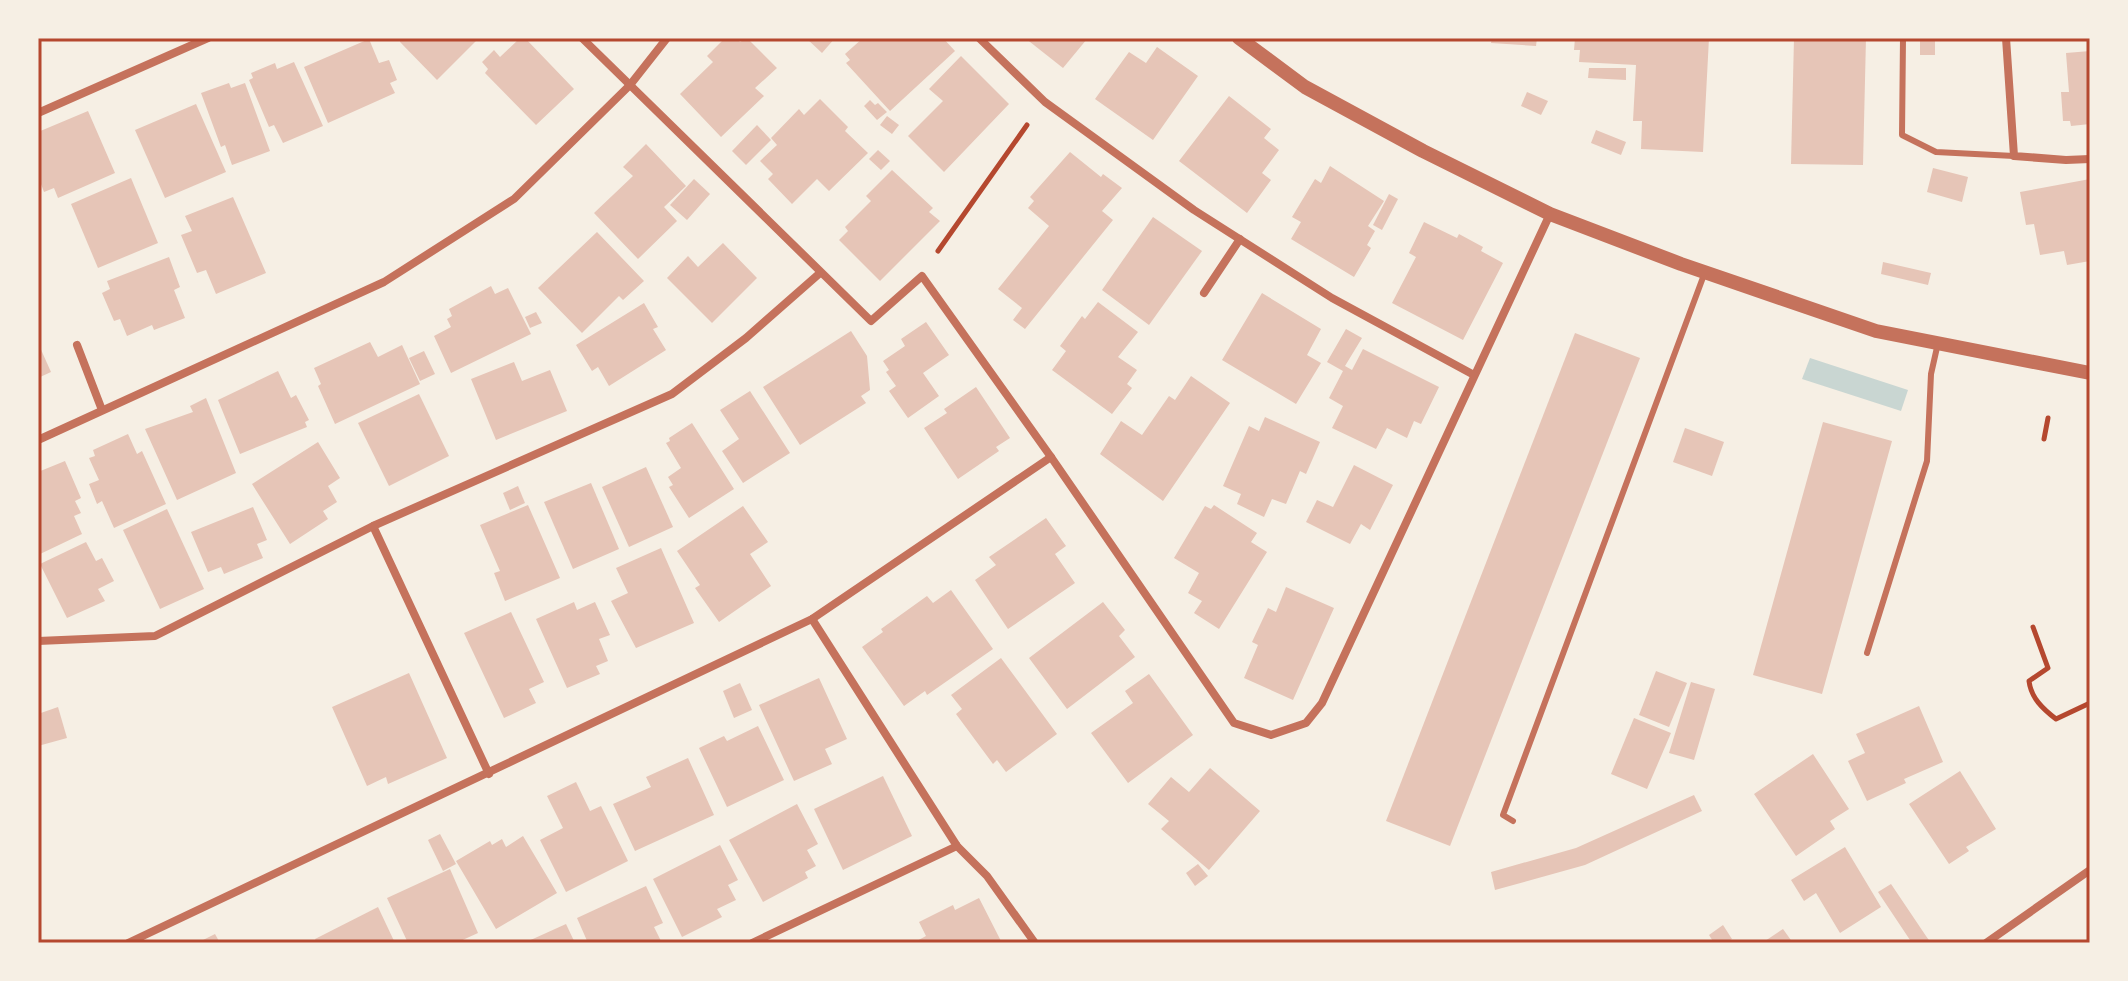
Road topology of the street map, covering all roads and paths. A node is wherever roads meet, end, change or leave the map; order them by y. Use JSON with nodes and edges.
{"nodes":[{"id":1,"x":208,"y":38,"type":"edge"},
{"id":2,"x":582,"y":38,"type":"edge"},
{"id":3,"x":667,"y":38,"type":"edge"},
{"id":4,"x":979,"y":38,"type":"edge"},
{"id":5,"x":1239,"y":38,"type":"edge"},
{"id":6,"x":1903,"y":38,"type":"edge"},
{"id":7,"x":2006,"y":38,"type":"edge"},
{"id":8,"x":630,"y":85,"type":"junction"},
{"id":9,"x":1045,"y":102,"type":"junction"},
{"id":10,"x":38,"y":113,"type":"edge"},
{"id":11,"x":2014,"y":156,"type":"junction"},
{"id":12,"x":2090,"y":159,"type":"edge"},
{"id":13,"x":1550,"y":214,"type":"junction"},
{"id":14,"x":1240,"y":239,"type":"junction"},
{"id":15,"x":1705,"y":272,"type":"junction"},
{"id":16,"x":820,"y":273,"type":"junction"},
{"id":17,"x":922,"y":276,"type":"junction"},
{"id":18,"x":1204,"y":293,"type":"dead end"},
{"id":19,"x":1938,"y":343,"type":"junction"},
{"id":20,"x":77,"y":345,"type":"dead end"},
{"id":21,"x":2090,"y":373,"type":"edge"},
{"id":22,"x":1474,"y":375,"type":"junction"},
{"id":23,"x":102,"y":410,"type":"junction"},
{"id":24,"x":2048,"y":418,"type":"dead end"},
{"id":25,"x":2044,"y":439,"type":"dead end"},
{"id":26,"x":38,"y":440,"type":"edge"},
{"id":27,"x":1051,"y":457,"type":"junction"},
{"id":28,"x":373,"y":526,"type":"junction"},
{"id":29,"x":812,"y":619,"type":"junction"},
{"id":30,"x":2033,"y":627,"type":"dead end"},
{"id":31,"x":38,"y":641,"type":"edge"},
{"id":32,"x":1867,"y":653,"type":"dead end"},
{"id":33,"x":2090,"y":703,"type":"edge"},
{"id":34,"x":489,"y":774,"type":"junction"},
{"id":35,"x":1513,"y":821,"type":"dead end"},
{"id":36,"x":957,"y":846,"type":"junction"},
{"id":37,"x":2090,"y":870,"type":"edge"},
{"id":38,"x":128,"y":943,"type":"edge"},
{"id":39,"x":752,"y":943,"type":"edge"},
{"id":40,"x":1035,"y":943,"type":"edge"},
{"id":41,"x":1986,"y":943,"type":"edge"}],
"edges":[{"from":1,"to":10,"type":"street"},
{"from":2,"to":8,"type":"street"},
{"from":3,"to":8,"type":"street"},
{"from":4,"to":9,"type":"street"},
{"from":5,"to":13,"type":"street"},
{"from":6,"to":11,"type":"lane"},
{"from":7,"to":11,"type":"street"},
{"from":8,"to":16,"type":"street"},
{"from":8,"to":23,"type":"street"},
{"from":9,"to":14,"type":"street"},
{"from":9,"to":17,"type":"path"},
{"from":11,"to":12,"type":"street"},
{"from":13,"to":15,"type":"street"},
{"from":13,"to":22,"type":"street"},
{"from":14,"to":18,"type":"street"},
{"from":14,"to":22,"type":"street"},
{"from":15,"to":19,"type":"street"},
{"from":15,"to":35,"type":"lane"},
{"from":16,"to":17,"type":"street"},
{"from":16,"to":28,"type":"street"},
{"from":17,"to":27,"type":"street"},
{"from":19,"to":21,"type":"street"},
{"from":19,"to":32,"type":"lane"},
{"from":20,"to":23,"type":"street"},
{"from":22,"to":27,"type":"street"},
{"from":23,"to":26,"type":"street"},
{"from":24,"to":25,"type":"path"},
{"from":27,"to":29,"type":"street"},
{"from":28,"to":31,"type":"street"},
{"from":28,"to":34,"type":"street"},
{"from":29,"to":34,"type":"street"},
{"from":29,"to":36,"type":"street"},
{"from":30,"to":33,"type":"path"},
{"from":34,"to":38,"type":"street"},
{"from":36,"to":39,"type":"street"},
{"from":36,"to":40,"type":"street"},
{"from":37,"to":41,"type":"street"}]}
